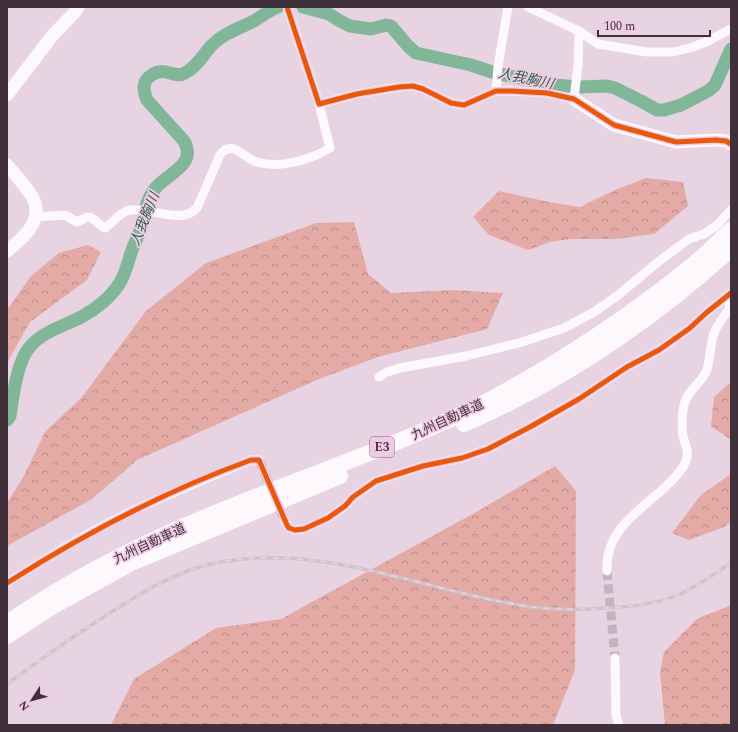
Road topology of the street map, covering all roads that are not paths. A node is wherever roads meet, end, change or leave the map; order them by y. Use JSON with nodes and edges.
{"nodes":[{"id":1,"x":287,"y":7,"type":"edge"},
{"id":2,"x":508,"y":7,"type":"edge"},
{"id":3,"x":528,"y":7,"type":"edge"},
{"id":4,"x":74,"y":9,"type":"edge"},
{"id":5,"x":731,"y":29,"type":"edge"},
{"id":6,"x":579,"y":31,"type":"junction"},
{"id":7,"x":496,"y":91,"type":"junction"},
{"id":8,"x":7,"y":95,"type":"edge"},
{"id":9,"x":574,"y":98,"type":"junction"},
{"id":10,"x":319,"y":104,"type":"junction"},
{"id":11,"x":731,"y":144,"type":"edge"},
{"id":12,"x":7,"y":165,"type":"edge"},
{"id":13,"x":731,"y":210,"type":"edge"},
{"id":14,"x":36,"y":217,"type":"junction"},
{"id":15,"x":731,"y":230,"type":"edge"},
{"id":16,"x":731,"y":249,"type":"edge"},
{"id":17,"x":7,"y":251,"type":"edge"},
{"id":18,"x":730,"y":294,"type":"edge"},
{"id":19,"x":379,"y":377,"type":"dead end"},
{"id":20,"x":259,"y":460,"type":"dead end"},
{"id":21,"x":284,"y":519,"type":"tunnel mouth"},
{"id":22,"x":607,"y":571,"type":"tunnel mouth"},
{"id":23,"x":7,"y":583,"type":"edge"},
{"id":24,"x":7,"y":622,"type":"edge"},
{"id":25,"x":7,"y":636,"type":"edge"},
{"id":26,"x":615,"y":658,"type":"tunnel mouth"},
{"id":27,"x":619,"y":725,"type":"edge"}],
"edges":[{"from":1,"to":10,"type":"street"},
{"from":2,"to":7,"type":"street"},
{"from":3,"to":6,"type":"street"},
{"from":4,"to":8,"type":"main road"},
{"from":5,"to":6,"type":"street"},
{"from":6,"to":9,"type":"street"},
{"from":7,"to":9,"type":"street"},
{"from":7,"to":10,"type":"street"},
{"from":9,"to":11,"type":"main road"},
{"from":10,"to":14,"type":"street"},
{"from":12,"to":14,"type":"main road"},
{"from":13,"to":19,"type":"street"},
{"from":14,"to":17,"type":"main road"},
{"from":15,"to":24,"type":"highway","name":"九州自動車道","number":"E3"},
{"from":16,"to":25,"type":"highway","name":"九州自動車道","number":"E3"},
{"from":18,"to":21,"type":"street"},
{"from":18,"to":22,"type":"street"},
{"from":20,"to":23,"type":"street"},
{"from":26,"to":27,"type":"street"}]}
